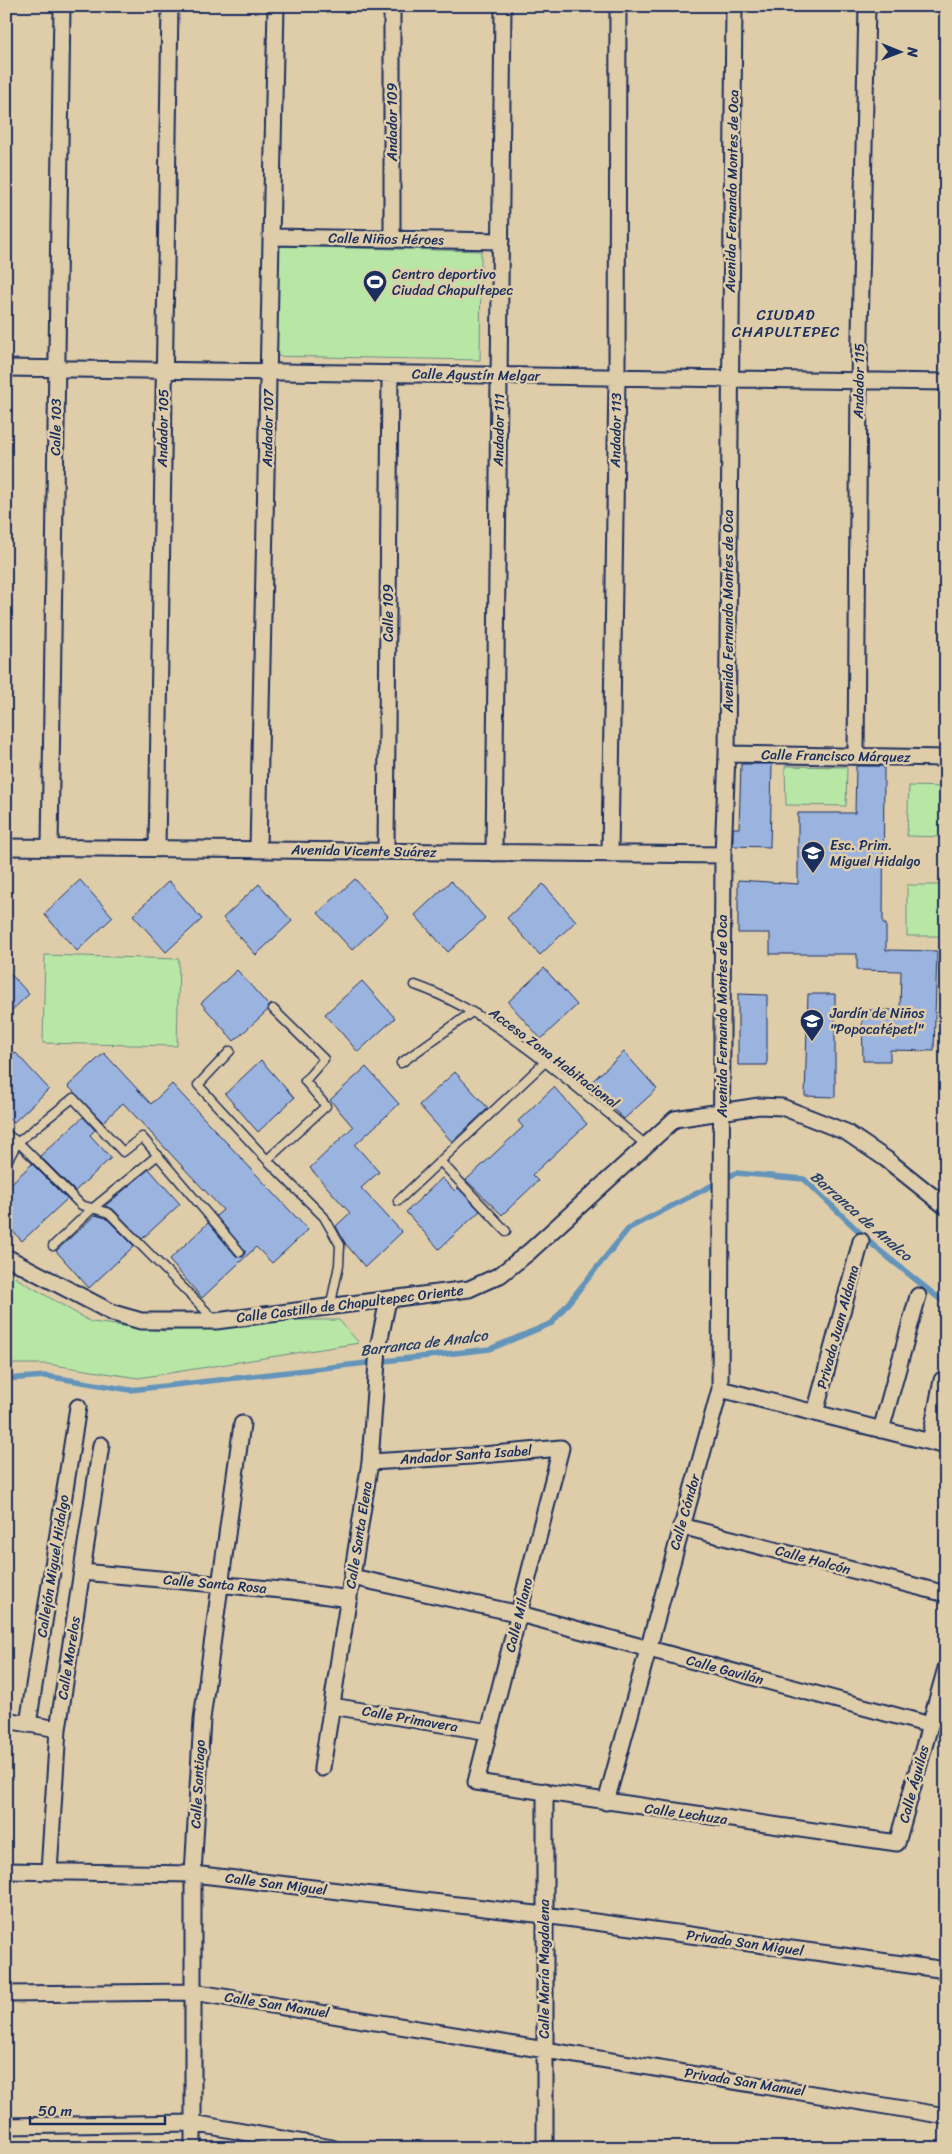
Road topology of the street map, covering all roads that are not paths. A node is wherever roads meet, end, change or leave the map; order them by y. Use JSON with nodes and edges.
{"nodes":[{"id":1,"x":62,"y":6,"type":"edge"},
{"id":2,"x":170,"y":6,"type":"edge"},
{"id":3,"x":276,"y":6,"type":"edge"},
{"id":4,"x":392,"y":6,"type":"edge"},
{"id":5,"x":504,"y":6,"type":"edge"},
{"id":6,"x":618,"y":6,"type":"edge"},
{"id":7,"x":734,"y":6,"type":"edge"},
{"id":8,"x":867,"y":6,"type":"edge"},
{"id":9,"x":271,"y":237,"type":"junction"},
{"id":10,"x":392,"y":238,"type":"junction"},
{"id":11,"x":501,"y":241,"type":"junction"},
{"id":12,"x":6,"y":368,"type":"edge"},
{"id":13,"x":57,"y":369,"type":"junction"},
{"id":14,"x":163,"y":371,"type":"junction"},
{"id":15,"x":269,"y":372,"type":"junction"},
{"id":16,"x":390,"y":374,"type":"junction"},
{"id":17,"x":500,"y":376,"type":"junction"},
{"id":18,"x":617,"y":377,"type":"junction"},
{"id":19,"x":730,"y":379,"type":"junction"},
{"id":20,"x":859,"y":381,"type":"junction"},
{"id":21,"x":946,"y":382,"type":"edge"},
{"id":22,"x":727,"y":754,"type":"junction"},
{"id":23,"x":856,"y":756,"type":"junction"},
{"id":24,"x":946,"y":758,"type":"edge"},
{"id":25,"x":6,"y":847,"type":"edge"},
{"id":26,"x":50,"y":848,"type":"junction"},
{"id":27,"x":157,"y":849,"type":"junction"},
{"id":28,"x":258,"y":850,"type":"junction"},
{"id":29,"x":386,"y":852,"type":"junction"},
{"id":30,"x":494,"y":853,"type":"junction"},
{"id":31,"x":610,"y":854,"type":"junction"},
{"id":32,"x":722,"y":855,"type":"junction"},
{"id":33,"x":415,"y":985,"type":"dead end"},
{"id":34,"x":273,"y":1009,"type":"dead end"},
{"id":35,"x":472,"y":1012,"type":"junction"},
{"id":36,"x":230,"y":1051,"type":"dead end"},
{"id":37,"x":544,"y":1062,"type":"junction"},
{"id":38,"x":401,"y":1063,"type":"dead end"},
{"id":39,"x":721,"y":1112,"type":"junction"},
{"id":40,"x":6,"y":1134,"type":"edge"},
{"id":41,"x":18,"y":1142,"type":"junction"},
{"id":42,"x":645,"y":1144,"type":"junction"},
{"id":43,"x":158,"y":1154,"type":"junction"},
{"id":44,"x":267,"y":1160,"type":"junction"},
{"id":45,"x":440,"y":1162,"type":"junction"},
{"id":46,"x":6,"y":1164,"type":"edge"},
{"id":47,"x":398,"y":1201,"type":"dead end"},
{"id":48,"x":946,"y":1207,"type":"edge"},
{"id":49,"x":93,"y":1208,"type":"junction"},
{"id":50,"x":720,"y":1215,"type":"joint"},
{"id":51,"x":506,"y":1231,"type":"dead end"},
{"id":52,"x":861,"y":1241,"type":"dead end"},
{"id":53,"x":53,"y":1246,"type":"dead end"},
{"id":54,"x":240,"y":1252,"type":"dead end"},
{"id":55,"x":6,"y":1257,"type":"edge"},
{"id":56,"x":918,"y":1296,"type":"dead end"},
{"id":57,"x":388,"y":1300,"type":"junction"},
{"id":58,"x":330,"y":1308,"type":"junction"},
{"id":59,"x":216,"y":1321,"type":"junction"},
{"id":60,"x":946,"y":1380,"type":"edge"},
{"id":61,"x":720,"y":1389,"type":"junction"},
{"id":62,"x":78,"y":1407,"type":"dead end"},
{"id":63,"x":815,"y":1413,"type":"junction"},
{"id":64,"x":242,"y":1424,"type":"dead end"},
{"id":65,"x":882,"y":1430,"type":"junction"},
{"id":66,"x":930,"y":1442,"type":"junction"},
{"id":67,"x":101,"y":1445,"type":"dead end"},
{"id":68,"x":946,"y":1446,"type":"edge"},
{"id":69,"x":561,"y":1448,"type":"joint"},
{"id":70,"x":370,"y":1462,"type":"junction"},
{"id":71,"x":681,"y":1526,"type":"junction"},
{"id":72,"x":82,"y":1572,"type":"junction"},
{"id":73,"x":352,"y":1577,"type":"junction"},
{"id":74,"x":219,"y":1584,"type":"junction"},
{"id":75,"x":946,"y":1594,"type":"edge"},
{"id":76,"x":349,"y":1599,"type":"junction"},
{"id":77,"x":520,"y":1614,"type":"junction"},
{"id":78,"x":647,"y":1649,"type":"junction"},
{"id":79,"x":946,"y":1668,"type":"edge"},
{"id":80,"x":332,"y":1706,"type":"junction"},
{"id":81,"x":6,"y":1720,"type":"edge"},
{"id":82,"x":28,"y":1724,"type":"junction"},
{"id":83,"x":930,"y":1725,"type":"junction"},
{"id":84,"x":58,"y":1728,"type":"junction"},
{"id":85,"x":489,"y":1732,"type":"junction"},
{"id":86,"x":322,"y":1768,"type":"dead end"},
{"id":87,"x":476,"y":1782,"type":"joint"},
{"id":88,"x":545,"y":1791,"type":"junction"},
{"id":89,"x":606,"y":1802,"type":"junction"},
{"id":90,"x":897,"y":1843,"type":"joint"},
{"id":91,"x":6,"y":1871,"type":"edge"},
{"id":92,"x":49,"y":1872,"type":"junction"},
{"id":93,"x":193,"y":1874,"type":"junction"},
{"id":94,"x":544,"y":1916,"type":"junction"},
{"id":95,"x":946,"y":1970,"type":"edge"},
{"id":96,"x":193,"y":1992,"type":"junction"},
{"id":97,"x":6,"y":1994,"type":"edge"},
{"id":98,"x":544,"y":2049,"type":"junction"},
{"id":99,"x":946,"y":2116,"type":"edge"},
{"id":100,"x":193,"y":2123,"type":"junction"},
{"id":101,"x":6,"y":2126,"type":"edge"},
{"id":102,"x":193,"y":2148,"type":"edge"},
{"id":103,"x":332,"y":2148,"type":"edge"},
{"id":104,"x":545,"y":2148,"type":"edge"}],
"edges":[{"from":1,"to":13,"type":"street","name":"Calle 103"},
{"from":2,"to":14,"type":"street","name":"Andador 105"},
{"from":3,"to":9,"type":"street","name":"Andador 107"},
{"from":4,"to":10,"type":"street","name":"Andador 109"},
{"from":5,"to":11,"type":"street","name":"Andador 111"},
{"from":6,"to":18,"type":"street","name":"Andador 113"},
{"from":7,"to":19,"type":"street","name":"Avenida Fernando Montes de Oca"},
{"from":8,"to":20,"type":"street","name":"Andador 115"},
{"from":9,"to":10,"type":"street","name":"Calle Niños Héroes"},
{"from":9,"to":15,"type":"street","name":"Andador 107"},
{"from":10,"to":11,"type":"street","name":"Calle Niños Héroes"},
{"from":11,"to":17,"type":"street","name":"Andador 111"},
{"from":12,"to":13,"type":"street","name":"Calle Agustín Melgar"},
{"from":13,"to":14,"type":"street","name":"Calle Agustín Melgar"},
{"from":13,"to":26,"type":"street","name":"Calle 103"},
{"from":14,"to":15,"type":"street","name":"Calle Agustín Melgar"},
{"from":14,"to":27,"type":"street","name":"Andador 105"},
{"from":15,"to":16,"type":"street","name":"Calle Agustín Melgar"},
{"from":15,"to":28,"type":"street","name":"Andador 107"},
{"from":16,"to":17,"type":"street","name":"Calle Agustín Melgar"},
{"from":16,"to":29,"type":"street","name":"Calle 109"},
{"from":17,"to":18,"type":"street","name":"Calle Agustín Melgar"},
{"from":17,"to":30,"type":"street","name":"Andador 111"},
{"from":18,"to":19,"type":"street","name":"Calle Agustín Melgar"},
{"from":18,"to":31,"type":"street","name":"Andador 113"},
{"from":19,"to":20,"type":"street","name":"Calle Agustín Melgar"},
{"from":19,"to":22,"type":"street","name":"Avenida Fernando Montes de Oca"},
{"from":20,"to":21,"type":"street","name":"Calle Agustín Melgar"},
{"from":20,"to":23,"type":"street","name":"Andador 115"},
{"from":22,"to":23,"type":"street","name":"Calle Francisco Márquez"},
{"from":22,"to":32,"type":"street","name":"Avenida Fernando Montes de Oca"},
{"from":23,"to":24,"type":"street","name":"Calle Francisco Márquez"},
{"from":25,"to":26,"type":"street","name":"Avenida Vicente Suárez"},
{"from":26,"to":27,"type":"street","name":"Avenida Vicente Suárez"},
{"from":27,"to":28,"type":"street","name":"Avenida Vicente Suárez"},
{"from":28,"to":29,"type":"street","name":"Avenida Vicente Suárez"},
{"from":29,"to":30,"type":"street","name":"Avenida Vicente Suárez"},
{"from":30,"to":31,"type":"street","name":"Avenida Vicente Suárez"},
{"from":31,"to":32,"type":"street","name":"Avenida Vicente Suárez"},
{"from":32,"to":39,"type":"street","name":"Avenida Fernando Montes de Oca"},
{"from":33,"to":35,"type":"lane","name":"Acceso Zona Habitacional"},
{"from":34,"to":44,"type":"lane"},
{"from":35,"to":37,"type":"lane","name":"Acceso Zona Habitacional"},
{"from":35,"to":38,"type":"lane"},
{"from":36,"to":44,"type":"lane"},
{"from":37,"to":42,"type":"lane","name":"Acceso Zona Habitacional"},
{"from":37,"to":45,"type":"lane"},
{"from":39,"to":42,"type":"street","name":"Calle Castillo de Chapultepec Oriente"},
{"from":39,"to":48,"type":"street","name":"Calle Castillo de Chapultepec Oriente"},
{"from":39,"to":50,"type":"street","name":"Avenida Fernando Montes de Oca"},
{"from":40,"to":41,"type":"lane"},
{"from":41,"to":43,"type":"lane"},
{"from":41,"to":46,"type":"lane"},
{"from":41,"to":49,"type":"lane"},
{"from":42,"to":57,"type":"street","name":"Calle Castillo de Chapultepec Oriente"},
{"from":43,"to":49,"type":"lane"},
{"from":43,"to":54,"type":"lane"},
{"from":44,"to":58,"type":"lane"},
{"from":45,"to":47,"type":"lane"},
{"from":45,"to":51,"type":"lane"},
{"from":49,"to":53,"type":"lane"},
{"from":49,"to":59,"type":"lane"},
{"from":50,"to":61,"type":"street","name":"Calle Cóndor"},
{"from":52,"to":63,"type":"street","name":"Privada Juan Aldama"},
{"from":55,"to":59,"type":"street","name":"Calle Castillo de Chapultepec Oriente"},
{"from":56,"to":65,"type":"street"},
{"from":57,"to":58,"type":"street","name":"Calle Castillo de Chapultepec Oriente"},
{"from":57,"to":70,"type":"street","name":"Calle Santa Elena"},
{"from":58,"to":59,"type":"street","name":"Calle Castillo de Chapultepec Oriente"},
{"from":60,"to":66,"type":"street"},
{"from":61,"to":63,"type":"street"},
{"from":61,"to":71,"type":"street","name":"Calle Cóndor"},
{"from":62,"to":82,"type":"street","name":"Callejón Miguel Hidalgo"},
{"from":63,"to":65,"type":"street"},
{"from":64,"to":74,"type":"street","name":"Calle Santiago"},
{"from":65,"to":66,"type":"street"},
{"from":66,"to":68,"type":"street"},
{"from":67,"to":72,"type":"street","name":"Calle Morelos"},
{"from":69,"to":70,"type":"street","name":"Andador Santa Isabel"},
{"from":69,"to":77,"type":"street","name":"Calle Milano"},
{"from":70,"to":73,"type":"street","name":"Calle Santa Elena"},
{"from":71,"to":75,"type":"street","name":"Calle Halcón"},
{"from":71,"to":78,"type":"street","name":"Calle Cóndor"},
{"from":72,"to":74,"type":"street","name":"Calle Santa Rosa"},
{"from":72,"to":84,"type":"street","name":"Calle Morelos"},
{"from":73,"to":76,"type":"street","name":"Calle Santa Elena"},
{"from":73,"to":77,"type":"street"},
{"from":74,"to":76,"type":"street","name":"Calle Santa Rosa"},
{"from":74,"to":93,"type":"street","name":"Calle Santiago"},
{"from":76,"to":80,"type":"street","name":"Calle Santa Elena"},
{"from":77,"to":78,"type":"street","name":"Calle Gavilán"},
{"from":77,"to":85,"type":"street","name":"Calle Milano"},
{"from":78,"to":83,"type":"street","name":"Calle Gavilán"},
{"from":78,"to":89,"type":"street","name":"Calle Cóndor"},
{"from":79,"to":83,"type":"street","name":"Calle Águilas"},
{"from":80,"to":85,"type":"street","name":"Calle Primavera"},
{"from":80,"to":86,"type":"street","name":"Calle Santa Elena"},
{"from":81,"to":82,"type":"street"},
{"from":82,"to":84,"type":"street"},
{"from":83,"to":90,"type":"street","name":"Calle Águilas"},
{"from":84,"to":92,"type":"street","name":"Calle Morelos"},
{"from":85,"to":87,"type":"street","name":"Calle Milano"},
{"from":87,"to":88,"type":"street","name":"Calle Lechuza"},
{"from":88,"to":89,"type":"street","name":"Calle Lechuza"},
{"from":88,"to":94,"type":"street","name":"Calle María Magdalena"},
{"from":89,"to":90,"type":"street","name":"Calle Lechuza"},
{"from":91,"to":92,"type":"street","name":"Calle San Miguel"},
{"from":92,"to":93,"type":"street","name":"Calle San Miguel"},
{"from":93,"to":94,"type":"street","name":"Calle San Miguel"},
{"from":93,"to":96,"type":"street","name":"Calle Santiago"},
{"from":94,"to":95,"type":"street","name":"Privada San Miguel"},
{"from":94,"to":98,"type":"street","name":"Calle María Magdalena"},
{"from":96,"to":97,"type":"street","name":"Calle San Manuel"},
{"from":96,"to":98,"type":"street","name":"Calle San Manuel"},
{"from":96,"to":100,"type":"street","name":"Calle Santiago"},
{"from":98,"to":99,"type":"street","name":"Privada San Manuel"},
{"from":98,"to":104,"type":"street","name":"Calle María Magdalena"},
{"from":100,"to":101,"type":"street"},
{"from":100,"to":102,"type":"street","name":"Calle Santiago"},
{"from":100,"to":103,"type":"street"}]}
